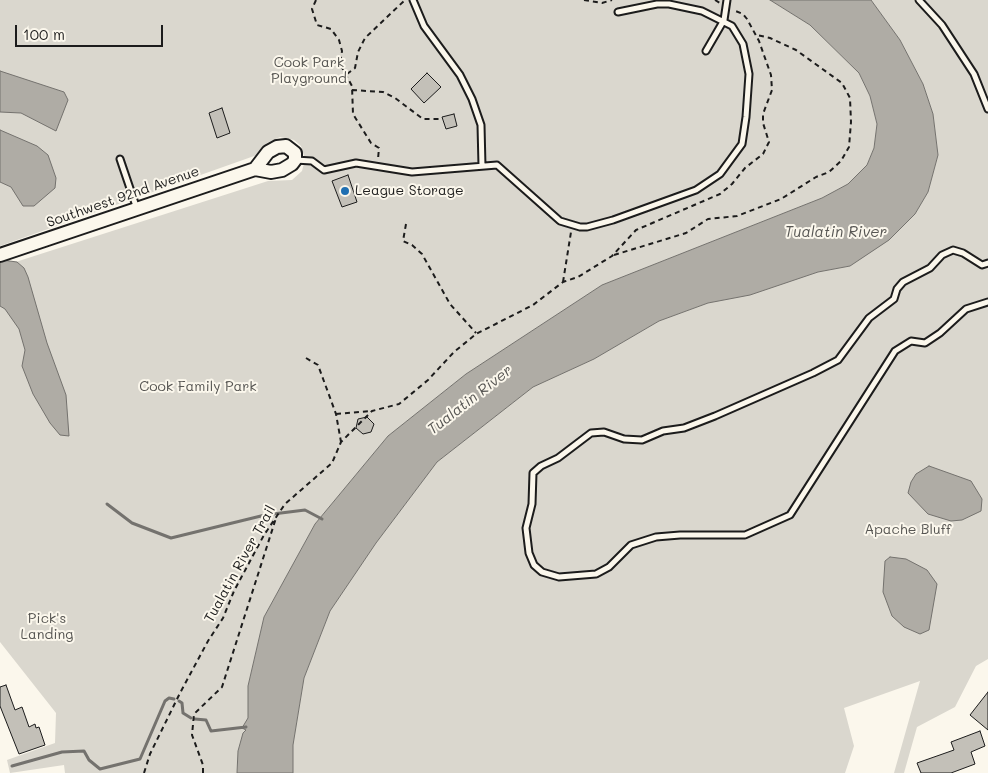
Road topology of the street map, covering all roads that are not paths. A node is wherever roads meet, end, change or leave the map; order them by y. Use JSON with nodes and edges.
{"nodes":[{"id":1,"x":413,"y":0,"type":"edge"},
{"id":2,"x":919,"y":0,"type":"edge"},
{"id":3,"x":726,"y":3,"type":"edge"},
{"id":4,"x":618,"y":12,"type":"dead end"},
{"id":5,"x":724,"y":20,"type":"junction"},
{"id":6,"x":706,"y":51,"type":"dead end"},
{"id":7,"x":988,"y":109,"type":"edge"},
{"id":8,"x":120,"y":159,"type":"dead end"},
{"id":9,"x":295,"y":160,"type":"junction"},
{"id":10,"x":482,"y":166,"type":"junction"},
{"id":11,"x":255,"y":168,"type":"junction"},
{"id":12,"x":137,"y":209,"type":"junction"},
{"id":13,"x":0,"y":255,"type":"edge"},
{"id":14,"x":988,"y":263,"type":"edge"},
{"id":15,"x":988,"y":302,"type":"edge"}],
"edges":[{"from":1,"to":10,"type":"lane"},
{"from":2,"to":7,"type":"lane"},
{"from":3,"to":5,"type":"lane"},
{"from":4,"to":5,"type":"lane"},
{"from":5,"to":6,"type":"lane"},
{"from":5,"to":10,"type":"lane"},
{"from":8,"to":12,"type":"lane"},
{"from":9,"to":10,"type":"lane"},
{"from":9,"to":11,"type":"street","name":"Southwest 92nd Avenue"},
{"from":9,"to":11,"type":"street","name":"Southwest 92nd Avenue"},
{"from":11,"to":12,"type":"street","name":"Southwest 92nd Avenue"},
{"from":12,"to":13,"type":"street","name":"Southwest 92nd Avenue"},
{"from":14,"to":15,"type":"lane"}]}
